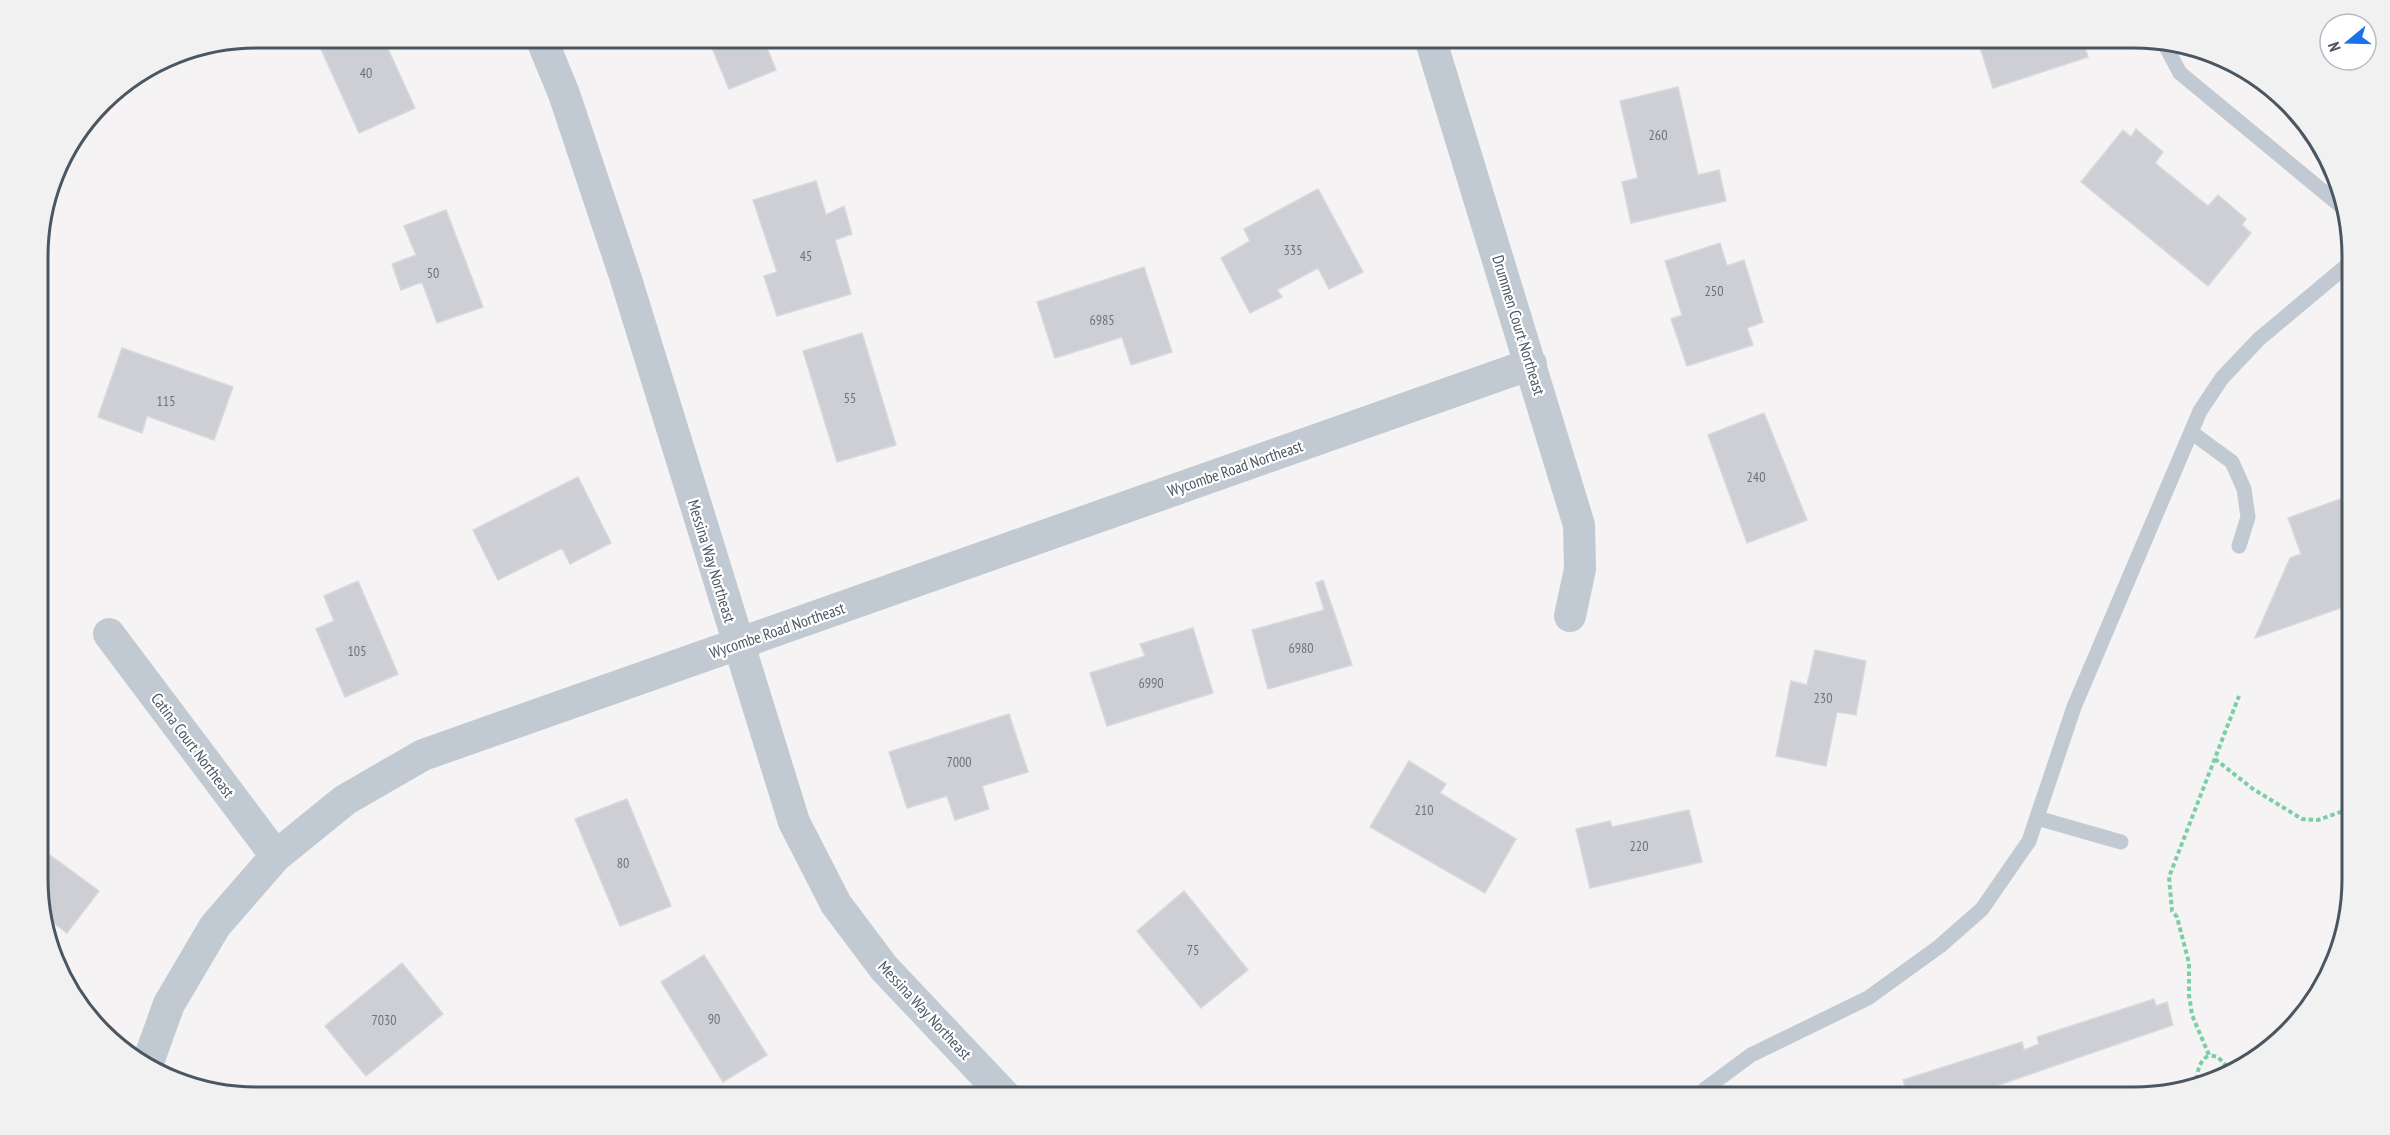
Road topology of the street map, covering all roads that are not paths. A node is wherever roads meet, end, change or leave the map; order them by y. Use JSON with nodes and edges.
{"nodes":[{"id":1,"x":544,"y":48,"type":"edge"},
{"id":2,"x":1433,"y":48,"type":"edge"},
{"id":3,"x":2168,"y":51,"type":"edge"},
{"id":4,"x":2335,"y":201,"type":"edge"},
{"id":5,"x":2342,"y":270,"type":"edge"},
{"id":6,"x":1531,"y":364,"type":"junction"},
{"id":7,"x":2192,"y":432,"type":"junction"},
{"id":8,"x":2239,"y":546,"type":"dead end"},
{"id":9,"x":1570,"y":616,"type":"dead end"},
{"id":10,"x":109,"y":634,"type":"dead end"},
{"id":11,"x":737,"y":644,"type":"junction"},
{"id":12,"x":2037,"y":818,"type":"junction"},
{"id":13,"x":2121,"y":842,"type":"dead end"},
{"id":14,"x":276,"y":856,"type":"junction"},
{"id":15,"x":150,"y":1057,"type":"edge"},
{"id":16,"x":997,"y":1087,"type":"edge"},
{"id":17,"x":1708,"y":1087,"type":"edge"}],
"edges":[{"from":1,"to":11,"type":"street","name":"Messina Way Northeast"},
{"from":2,"to":6,"type":"street","name":"Drummen Court Northeast"},
{"from":3,"to":4,"type":"lane"},
{"from":5,"to":7,"type":"lane"},
{"from":6,"to":9,"type":"street","name":"Drummen Court Northeast"},
{"from":6,"to":11,"type":"street","name":"Wycombe Road Northeast"},
{"from":7,"to":8,"type":"lane"},
{"from":7,"to":12,"type":"lane"},
{"from":10,"to":14,"type":"street","name":"Catina Court Northeast"},
{"from":11,"to":14,"type":"street","name":"Wycombe Road Northeast"},
{"from":11,"to":16,"type":"street","name":"Messina Way Northeast"},
{"from":12,"to":13,"type":"lane"},
{"from":12,"to":17,"type":"lane"},
{"from":14,"to":15,"type":"street","name":"Wycombe Road Northeast"}]}
